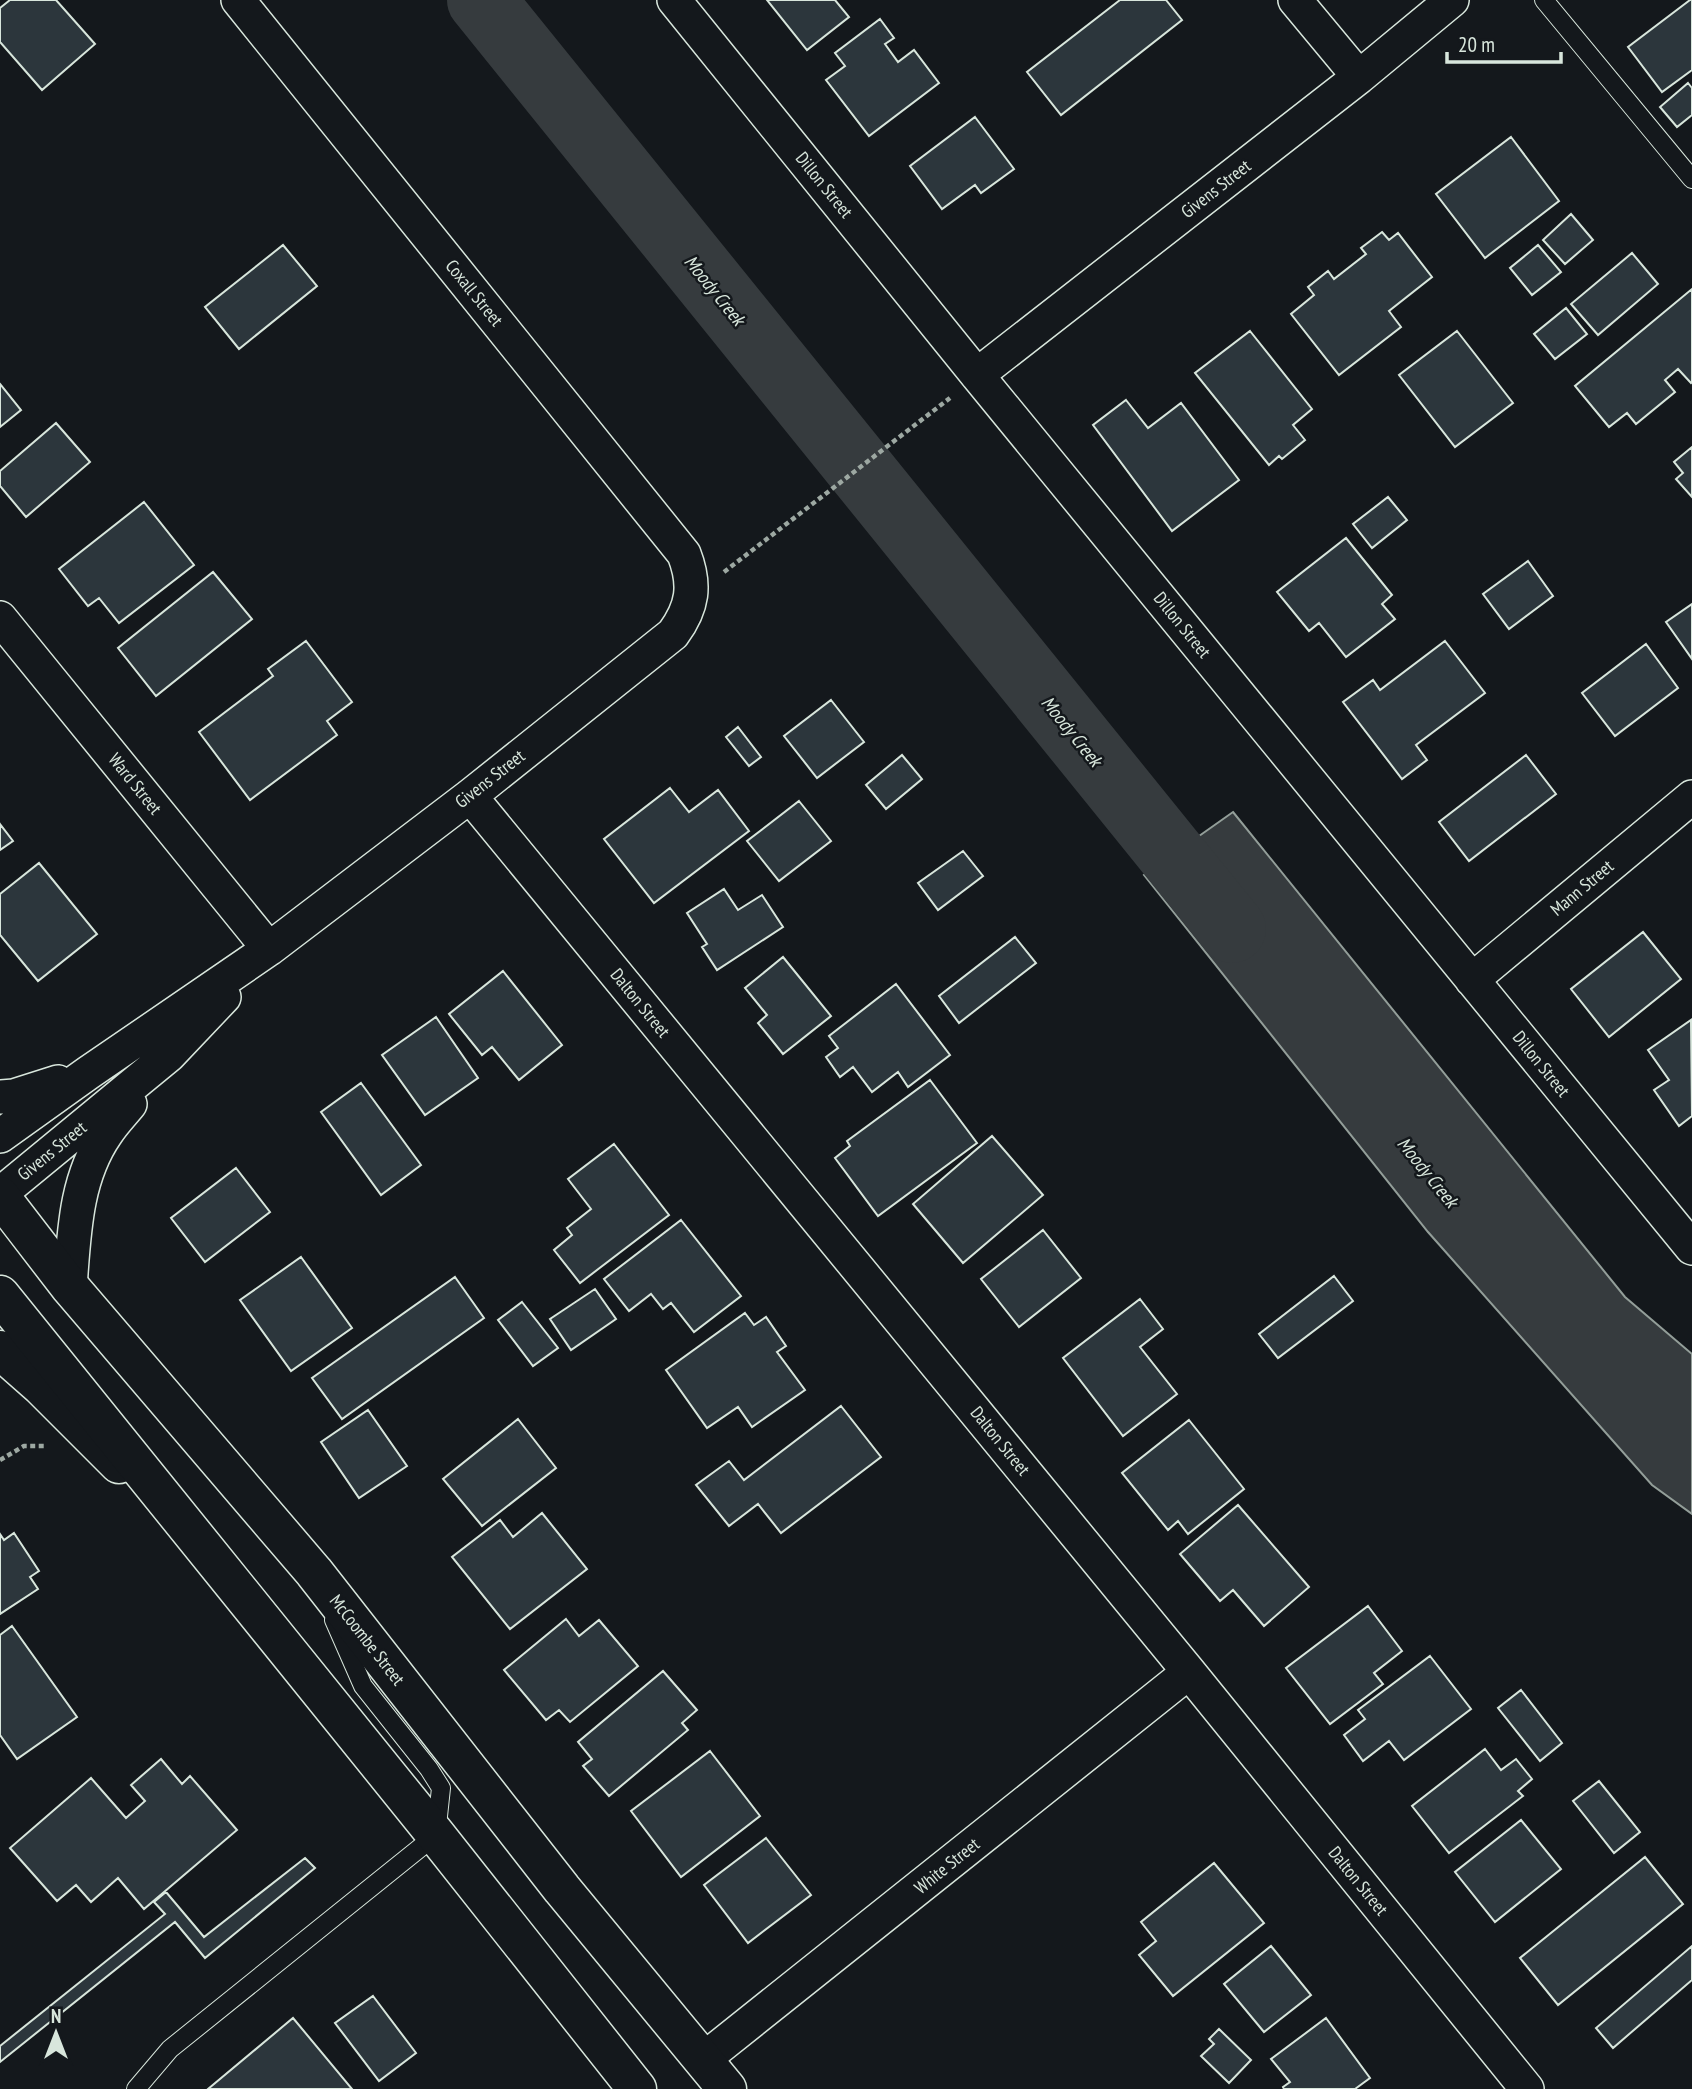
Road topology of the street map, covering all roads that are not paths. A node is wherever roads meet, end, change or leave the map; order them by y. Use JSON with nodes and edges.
{"nodes":[{"id":1,"x":238,"y":0,"type":"edge"},
{"id":2,"x":674,"y":0,"type":"edge"},
{"id":3,"x":1295,"y":0,"type":"edge"},
{"id":4,"x":1452,"y":0,"type":"edge"},
{"id":5,"x":1544,"y":0,"type":"edge"},
{"id":6,"x":1359,"y":77,"type":"junction"},
{"id":7,"x":1692,"y":179,"type":"edge"},
{"id":8,"x":977,"y":375,"type":"junction"},
{"id":9,"x":692,"y":594,"type":"joint"},
{"id":10,"x":0,"y":618,"type":"edge"},
{"id":11,"x":470,"y":796,"type":"junction"},
{"id":12,"x":1692,"y":797,"type":"edge"},
{"id":13,"x":270,"y":949,"type":"junction"},
{"id":14,"x":1472,"y":980,"type":"junction"},
{"id":15,"x":169,"y":1055,"type":"junction"},
{"id":16,"x":88,"y":1073,"type":"junction"},
{"id":17,"x":0,"y":1097,"type":"edge"},
{"id":18,"x":0,"y":1136,"type":"edge"},
{"id":19,"x":0,"y":1195,"type":"edge"},
{"id":20,"x":1692,"y":1248,"type":"edge"},
{"id":21,"x":69,"y":1287,"type":"junction"},
{"id":22,"x":0,"y":1295,"type":"edge"},
{"id":23,"x":0,"y":1350,"type":"edge"},
{"id":24,"x":217,"y":1562,"type":"junction"},
{"id":25,"x":314,"y":1572,"type":"junction"},
{"id":26,"x":1189,"y":1672,"type":"junction"},
{"id":27,"x":436,"y":1835,"type":"junction"},
{"id":28,"x":704,"y":2059,"type":"junction"},
{"id":29,"x":136,"y":2089,"type":"edge"},
{"id":30,"x":637,"y":2089,"type":"edge"},
{"id":31,"x":727,"y":2089,"type":"edge"},
{"id":32,"x":1527,"y":2089,"type":"edge"}],
"edges":[{"from":1,"to":9,"type":"street","name":"Coxall Street"},
{"from":2,"to":8,"type":"street","name":"Dillon Street"},
{"from":3,"to":6,"type":"street"},
{"from":4,"to":6,"type":"street","name":"Givens Street"},
{"from":5,"to":7,"type":"lane"},
{"from":6,"to":8,"type":"street","name":"Givens Street"},
{"from":8,"to":14,"type":"street","name":"Dillon Street"},
{"from":9,"to":11,"type":"street","name":"Givens Street"},
{"from":10,"to":13,"type":"street","name":"Ward Street"},
{"from":11,"to":13,"type":"street","name":"Givens Street"},
{"from":11,"to":26,"type":"street","name":"Dalton Street"},
{"from":12,"to":14,"type":"street","name":"Mann Street"},
{"from":13,"to":15,"type":"street","name":"Givens Street"},
{"from":13,"to":16,"type":"street","name":"Givens Street"},
{"from":14,"to":20,"type":"street","name":"Dillon Street"},
{"from":15,"to":19,"type":"street","name":"Givens Street"},
{"from":15,"to":21,"type":"street","name":"Givens Street"},
{"from":16,"to":17,"type":"street","name":"Givens Street"},
{"from":16,"to":18,"type":"street","name":"Givens Street"},
{"from":19,"to":21,"type":"main road","name":"McCoombe Street"},
{"from":21,"to":25,"type":"main road","name":"McCoombe Street"},
{"from":22,"to":24,"type":"main road"},
{"from":23,"to":24,"type":"main road"},
{"from":24,"to":27,"type":"main road"},
{"from":25,"to":27,"type":"lane"},
{"from":25,"to":28,"type":"main road","name":"McCoombe Street"},
{"from":26,"to":28,"type":"street","name":"White Street"},
{"from":26,"to":32,"type":"street","name":"Dalton Street"},
{"from":27,"to":29,"type":"lane"},
{"from":27,"to":30,"type":"main road"},
{"from":28,"to":31,"type":"main road","name":"McCoombe Street"}]}
